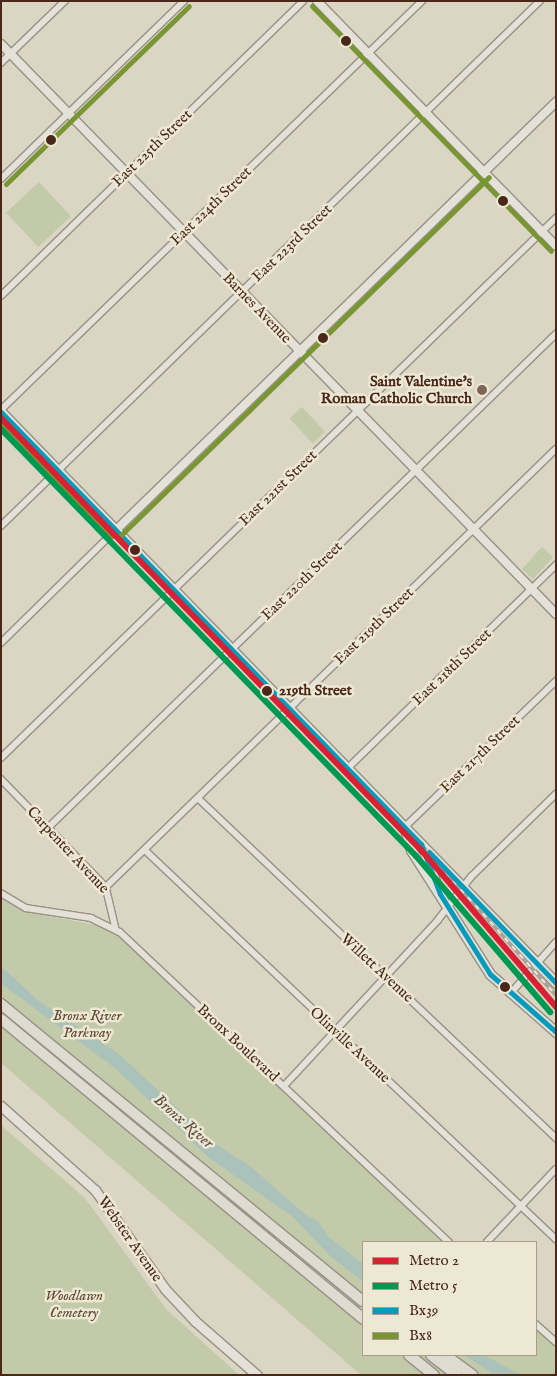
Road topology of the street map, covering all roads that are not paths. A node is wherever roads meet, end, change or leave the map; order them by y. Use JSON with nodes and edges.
{"nodes":[{"id":1,"x":65,"y":1,"type":"edge"},
{"id":2,"x":184,"y":1,"type":"edge"},
{"id":3,"x":303,"y":1,"type":"edge"},
{"id":4,"x":317,"y":1,"type":"edge"},
{"id":5,"x":422,"y":1,"type":"edge"},
{"id":6,"x":540,"y":1,"type":"edge"},
{"id":7,"x":1,"y":44,"type":"edge"},
{"id":8,"x":368,"y":53,"type":"junction"},
{"id":9,"x":11,"y":54,"type":"junction"},
{"id":10,"x":1,"y":63,"type":"edge"},
{"id":11,"x":556,"y":102,"type":"edge"},
{"id":12,"x":69,"y":113,"type":"junction"},
{"id":13,"x":426,"y":113,"type":"junction"},
{"id":14,"x":484,"y":172,"type":"junction"},
{"id":15,"x":126,"y":173,"type":"junction"},
{"id":16,"x":1,"y":179,"type":"edge"},
{"id":17,"x":556,"y":218,"type":"edge"},
{"id":18,"x":184,"y":232,"type":"junction"},
{"id":19,"x":542,"y":232,"type":"junction"},
{"id":20,"x":556,"y":246,"type":"edge"},
{"id":21,"x":242,"y":292,"type":"junction"},
{"id":22,"x":1,"y":296,"type":"edge"},
{"id":23,"x":556,"y":334,"type":"edge"},
{"id":24,"x":300,"y":351,"type":"junction"},
{"id":25,"x":1,"y":411,"type":"edge"},
{"id":26,"x":357,"y":411,"type":"junction"},
{"id":27,"x":556,"y":449,"type":"edge"},
{"id":28,"x":58,"y":471,"type":"junction"},
{"id":29,"x":415,"y":471,"type":"junction"},
{"id":30,"x":1,"y":526,"type":"edge"},
{"id":31,"x":116,"y":530,"type":"junction"},
{"id":32,"x":473,"y":530,"type":"junction"},
{"id":33,"x":556,"y":565,"type":"edge"},
{"id":34,"x":531,"y":589,"type":"junction"},
{"id":35,"x":174,"y":590,"type":"junction"},
{"id":36,"x":556,"y":614,"type":"edge"},
{"id":37,"x":1,"y":643,"type":"edge"},
{"id":38,"x":232,"y":649,"type":"junction"},
{"id":39,"x":556,"y":680,"type":"edge"},
{"id":40,"x":290,"y":708,"type":"junction"},
{"id":41,"x":1,"y":758,"type":"edge"},
{"id":42,"x":348,"y":768,"type":"junction"},
{"id":43,"x":1,"y":779,"type":"edge"},
{"id":44,"x":556,"y":794,"type":"edge"},
{"id":45,"x":198,"y":798,"type":"junction"},
{"id":46,"x":405,"y":827,"type":"junction"},
{"id":47,"x":48,"y":828,"type":"junction"},
{"id":48,"x":421,"y":844,"type":"junction"},
{"id":49,"x":145,"y":850,"type":"junction"},
{"id":50,"x":462,"y":886,"type":"junction"},
{"id":51,"x":106,"y":887,"type":"junction"},
{"id":52,"x":1,"y":893,"type":"edge"},
{"id":53,"x":440,"y":894,"type":"junction"},
{"id":54,"x":448,"y":907,"type":"junction"},
{"id":55,"x":116,"y":930,"type":"junction"},
{"id":56,"x":556,"y":942,"type":"edge"},
{"id":57,"x":537,"y":964,"type":"junction"},
{"id":58,"x":385,"y":976,"type":"junction"},
{"id":59,"x":556,"y":983,"type":"edge"},
{"id":60,"x":510,"y":994,"type":"junction"},
{"id":61,"x":1,"y":1004,"type":"edge"},
{"id":62,"x":1,"y":1020,"type":"edge"},
{"id":63,"x":336,"y":1031,"type":"junction"},
{"id":64,"x":556,"y":1032,"type":"edge"},
{"id":65,"x":284,"y":1086,"type":"junction"},
{"id":66,"x":1,"y":1106,"type":"edge"},
{"id":67,"x":556,"y":1138,"type":"edge"},
{"id":68,"x":556,"y":1169,"type":"edge"},
{"id":69,"x":522,"y":1206,"type":"junction"},
{"id":70,"x":556,"y":1239,"type":"edge"},
{"id":71,"x":448,"y":1241,"type":"edge"},
{"id":72,"x":489,"y":1241,"type":"edge"},
{"id":73,"x":362,"y":1300,"type":"edge"},
{"id":74,"x":362,"y":1317,"type":"edge"},
{"id":75,"x":537,"y":1325,"type":"edge"},
{"id":76,"x":556,"y":1342,"type":"edge"},
{"id":77,"x":406,"y":1356,"type":"edge"},
{"id":78,"x":410,"y":1356,"type":"edge"},
{"id":79,"x":432,"y":1356,"type":"edge"},
{"id":80,"x":446,"y":1356,"type":"edge"},
{"id":81,"x":258,"y":1375,"type":"edge"},
{"id":82,"x":426,"y":1375,"type":"edge"},
{"id":83,"x":434,"y":1375,"type":"edge"},
{"id":84,"x":457,"y":1375,"type":"edge"},
{"id":85,"x":473,"y":1375,"type":"edge"}],
"edges":[{"from":1,"to":9,"type":"street"},
{"from":2,"to":12,"type":"street"},
{"from":3,"to":15,"type":"street","name":"East 225th Street"},
{"from":4,"to":8,"type":"street"},
{"from":5,"to":8,"type":"street","name":"East 224th Street"},
{"from":6,"to":13,"type":"street","name":"East 223rd Street"},
{"from":7,"to":9,"type":"street","name":"Barnes Avenue"},
{"from":8,"to":13,"type":"street"},
{"from":8,"to":18,"type":"street","name":"East 224th Street"},
{"from":9,"to":10,"type":"street"},
{"from":9,"to":12,"type":"street","name":"Barnes Avenue"},
{"from":11,"to":14,"type":"street"},
{"from":12,"to":15,"type":"street","name":"Barnes Avenue"},
{"from":12,"to":16,"type":"street"},
{"from":13,"to":14,"type":"street"},
{"from":13,"to":21,"type":"street","name":"East 223rd Street"},
{"from":14,"to":19,"type":"street"},
{"from":14,"to":24,"type":"street"},
{"from":15,"to":18,"type":"street","name":"Barnes Avenue"},
{"from":15,"to":22,"type":"street","name":"East 225th Street"},
{"from":17,"to":19,"type":"street","name":"East 221st Street"},
{"from":18,"to":21,"type":"street","name":"Barnes Avenue"},
{"from":18,"to":25,"type":"street","name":"East 224th Street"},
{"from":19,"to":20,"type":"street"},
{"from":19,"to":26,"type":"street","name":"East 221st Street"},
{"from":21,"to":24,"type":"street","name":"Barnes Avenue"},
{"from":21,"to":28,"type":"street","name":"East 223rd Street"},
{"from":23,"to":29,"type":"street","name":"East 220th Street"},
{"from":24,"to":26,"type":"street","name":"Barnes Avenue"},
{"from":24,"to":31,"type":"street"},
{"from":25,"to":28,"type":"main road"},
{"from":26,"to":29,"type":"street","name":"Barnes Avenue"},
{"from":26,"to":35,"type":"street","name":"East 221st Street"},
{"from":27,"to":32,"type":"street","name":"East 219th Street"},
{"from":28,"to":30,"type":"street","name":"East 223rd Street"},
{"from":28,"to":31,"type":"main road"},
{"from":29,"to":32,"type":"street","name":"Barnes Avenue"},
{"from":29,"to":38,"type":"street","name":"East 220th Street"},
{"from":31,"to":35,"type":"main road"},
{"from":31,"to":37,"type":"street"},
{"from":32,"to":34,"type":"street","name":"Barnes Avenue"},
{"from":32,"to":40,"type":"street","name":"East 219th Street"},
{"from":33,"to":34,"type":"street","name":"East 218th Street"},
{"from":34,"to":36,"type":"street","name":"Barnes Avenue"},
{"from":34,"to":42,"type":"street","name":"East 218th Street"},
{"from":35,"to":38,"type":"main road"},
{"from":35,"to":41,"type":"street","name":"East 221st Street"},
{"from":38,"to":40,"type":"main road"},
{"from":38,"to":47,"type":"street","name":"East 220th Street"},
{"from":39,"to":46,"type":"street","name":"East 217th Street"},
{"from":40,"to":42,"type":"main road"},
{"from":40,"to":45,"type":"street","name":"East 219th Street"},
{"from":42,"to":46,"type":"main road"},
{"from":43,"to":47,"type":"street","name":"Carpenter Avenue"},
{"from":44,"to":50,"type":"street"},
{"from":45,"to":49,"type":"street","name":"East 219th Street"},
{"from":45,"to":58,"type":"street","name":"Willett Avenue"},
{"from":46,"to":48,"type":"main road"},
{"from":46,"to":53,"type":"main road"},
{"from":47,"to":51,"type":"street","name":"Carpenter Avenue"},
{"from":48,"to":50,"type":"main road"},
{"from":48,"to":53,"type":"main road"},
{"from":49,"to":51,"type":"street","name":"East 219th Street"},
{"from":49,"to":63,"type":"street","name":"Olinville Avenue"},
{"from":50,"to":54,"type":"street"},
{"from":50,"to":57,"type":"main road"},
{"from":51,"to":55,"type":"street","name":"Carpenter Avenue"},
{"from":52,"to":55,"type":"street","name":"Bronx Boulevard"},
{"from":53,"to":54,"type":"main road"},
{"from":54,"to":58,"type":"street"},
{"from":54,"to":60,"type":"main road"},
{"from":55,"to":65,"type":"street","name":"Bronx Boulevard"},
{"from":56,"to":57,"type":"street"},
{"from":57,"to":59,"type":"main road"},
{"from":57,"to":60,"type":"street"},
{"from":58,"to":63,"type":"street"},
{"from":58,"to":67,"type":"street","name":"Willett Avenue"},
{"from":60,"to":64,"type":"main road"},
{"from":61,"to":73,"type":"highway"},
{"from":62,"to":74,"type":"highway"},
{"from":63,"to":65,"type":"street"},
{"from":63,"to":69,"type":"street","name":"Olinville Avenue"},
{"from":65,"to":71,"type":"street","name":"Bronx Boulevard"},
{"from":66,"to":81,"type":"main road","name":"Webster Avenue"},
{"from":68,"to":69,"type":"street"},
{"from":69,"to":70,"type":"street","name":"Olinville Avenue"},
{"from":69,"to":72,"type":"street"},
{"from":75,"to":76,"type":"street"},
{"from":77,"to":82,"type":"highway"},
{"from":78,"to":83,"type":"highway"},
{"from":79,"to":84,"type":"highway"},
{"from":80,"to":85,"type":"highway"}]}
